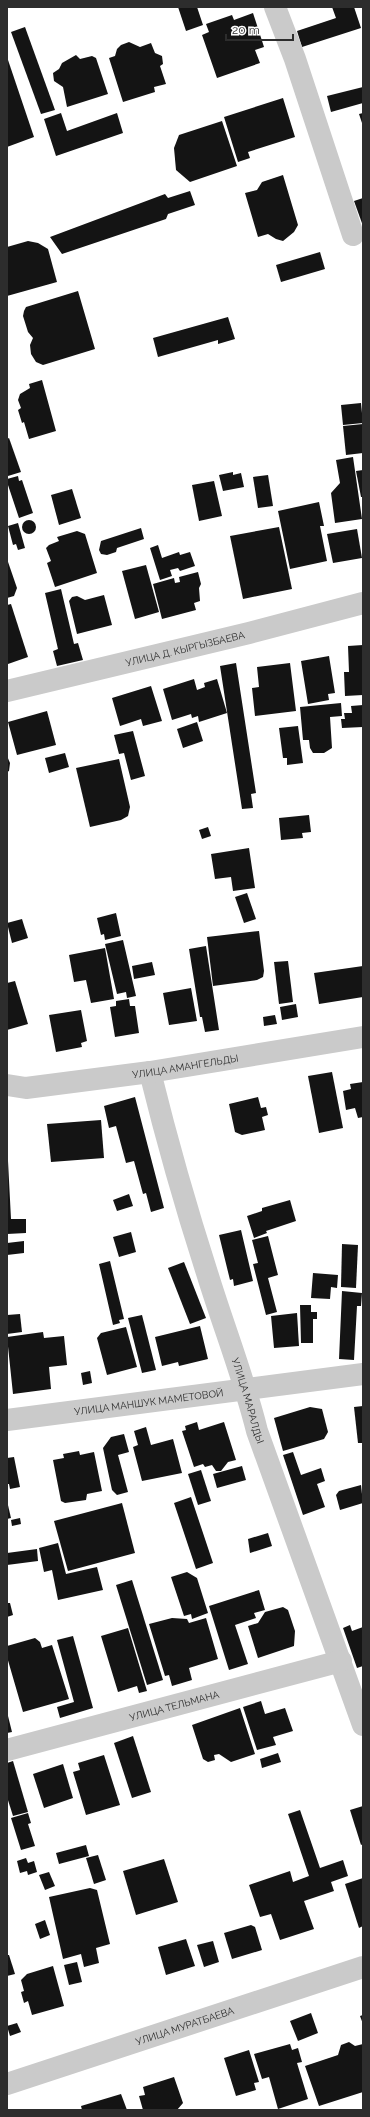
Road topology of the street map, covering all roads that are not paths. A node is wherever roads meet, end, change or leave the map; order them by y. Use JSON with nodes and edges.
{"nodes":[{"id":1,"x":275,"y":7,"type":"edge"},
{"id":2,"x":353,"y":235,"type":"dead end"},
{"id":3,"x":363,"y":603,"type":"edge"},
{"id":4,"x":7,"y":691,"type":"edge"},
{"id":5,"x":363,"y":1037,"type":"edge"},
{"id":6,"x":150,"y":1072,"type":"junction"},
{"id":7,"x":7,"y":1085,"type":"edge"},
{"id":8,"x":363,"y":1374,"type":"edge"},
{"id":9,"x":247,"y":1390,"type":"junction"},
{"id":10,"x":7,"y":1420,"type":"edge"},
{"id":11,"x":341,"y":1661,"type":"junction"},
{"id":12,"x":363,"y":1725,"type":"edge"},
{"id":13,"x":7,"y":1750,"type":"edge"},
{"id":14,"x":363,"y":1967,"type":"edge"},
{"id":15,"x":7,"y":2084,"type":"edge"}],
"edges":[{"from":1,"to":2,"type":"street"},
{"from":3,"to":4,"type":"street","name":"УЛИЦА Д. КЫРГЫЗБАЕВА"},
{"from":5,"to":6,"type":"street","name":"УЛИЦА АМАНГЕЛЬДЫ"},
{"from":6,"to":7,"type":"street","name":"УЛИЦА АМАНГЕЛЬДЫ"},
{"from":6,"to":9,"type":"street","name":"УЛИЦА МАРАЛДЫ"},
{"from":8,"to":9,"type":"street","name":"УЛИЦА МАНШУК МАМЕТОВОЙ"},
{"from":9,"to":10,"type":"street","name":"УЛИЦА МАНШУК МАМЕТОВОЙ"},
{"from":9,"to":11,"type":"street","name":"УЛИЦА МАРАЛДЫ"},
{"from":11,"to":12,"type":"street","name":"УЛИЦА МАРАЛДЫ"},
{"from":11,"to":13,"type":"street","name":"УЛИЦА ТЕЛЬМАНА"},
{"from":14,"to":15,"type":"street","name":"УЛИЦА МУРАТБАЕВА"}]}
